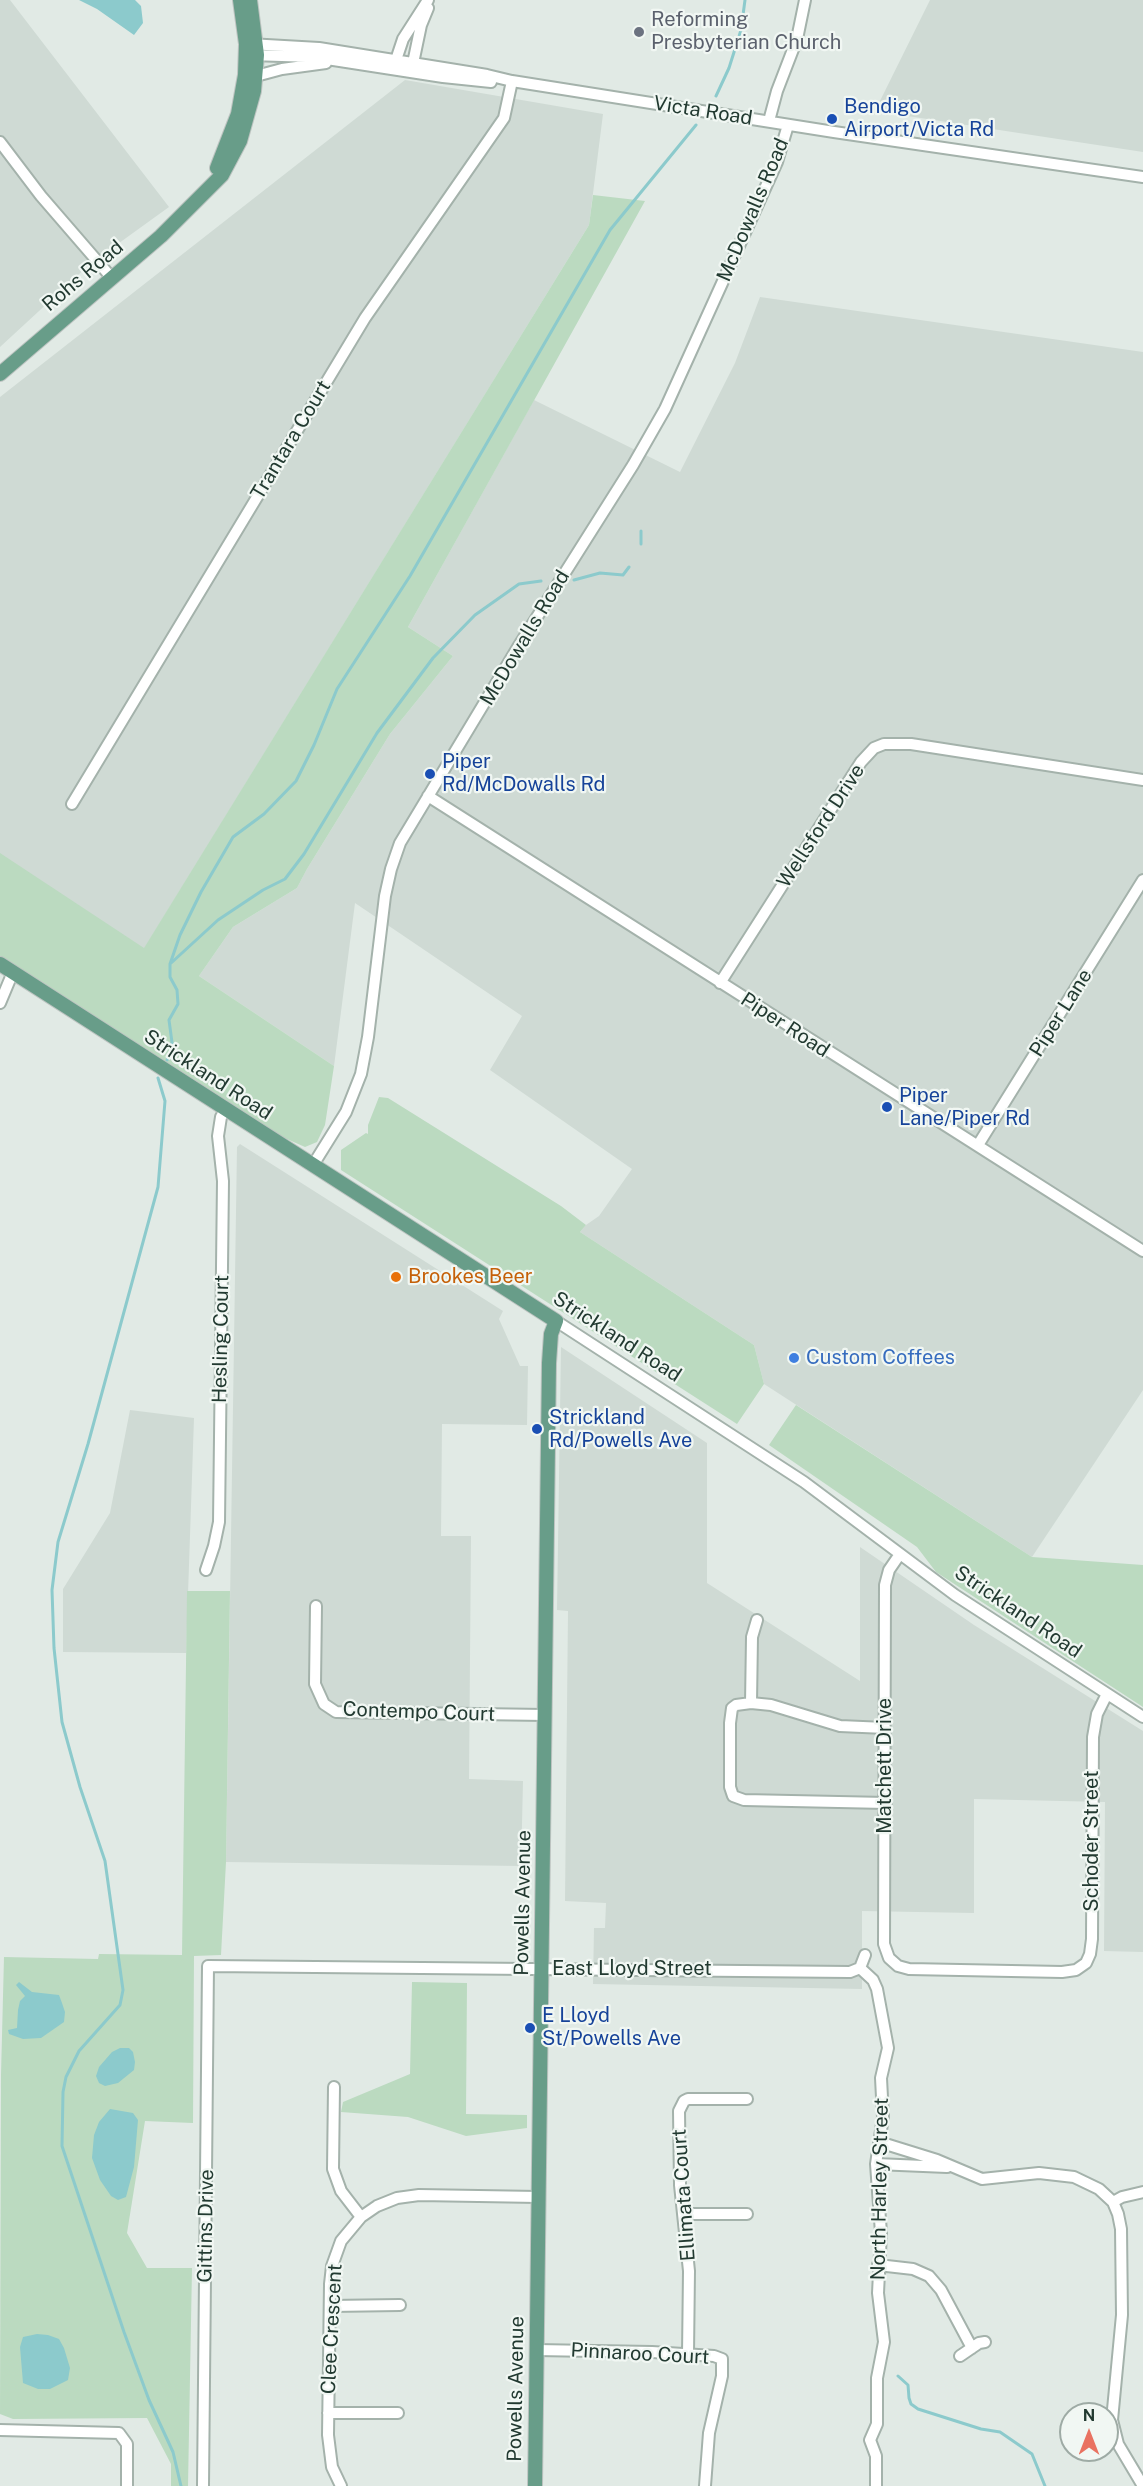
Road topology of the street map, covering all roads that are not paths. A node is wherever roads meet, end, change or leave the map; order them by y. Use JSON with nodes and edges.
{"nodes":[{"id":1,"x":240,"y":0,"type":"edge"},
{"id":2,"x":250,"y":0,"type":"edge"},
{"id":3,"x":430,"y":0,"type":"edge"},
{"id":4,"x":806,"y":0,"type":"edge"},
{"id":5,"x":251,"y":49,"type":"junction"},
{"id":6,"x":351,"y":62,"type":"junction"},
{"id":7,"x":394,"y":64,"type":"junction"},
{"id":8,"x":412,"y":67,"type":"junction"},
{"id":9,"x":256,"y":76,"type":"junction"},
{"id":10,"x":512,"y":81,"type":"junction"},
{"id":11,"x":769,"y":121,"type":"junction"},
{"id":12,"x":788,"y":125,"type":"junction"},
{"id":13,"x":0,"y":142,"type":"edge"},
{"id":14,"x":1143,"y":177,"type":"edge"},
{"id":15,"x":191,"y":207,"type":"junction"},
{"id":16,"x":111,"y":277,"type":"junction"},
{"id":17,"x":0,"y":374,"type":"edge"},
{"id":18,"x":1143,"y":780,"type":"edge"},
{"id":19,"x":428,"y":796,"type":"junction"},
{"id":20,"x":72,"y":804,"type":"dead end"},
{"id":21,"x":1143,"y":880,"type":"edge"},
{"id":22,"x":0,"y":964,"type":"edge"},
{"id":23,"x":13,"y":972,"type":"junction"},
{"id":24,"x":720,"y":983,"type":"junction"},
{"id":25,"x":0,"y":1003,"type":"edge"},
{"id":26,"x":226,"y":1109,"type":"junction"},
{"id":27,"x":978,"y":1145,"type":"junction"},
{"id":28,"x":313,"y":1165,"type":"junction"},
{"id":29,"x":1143,"y":1251,"type":"edge"},
{"id":30,"x":556,"y":1321,"type":"junction"},
{"id":31,"x":900,"y":1554,"type":"junction"},
{"id":32,"x":206,"y":1570,"type":"dead end"},
{"id":33,"x":316,"y":1606,"type":"dead end"},
{"id":34,"x":757,"y":1620,"type":"dead end"},
{"id":35,"x":1107,"y":1694,"type":"junction"},
{"id":36,"x":751,"y":1703,"type":"junction"},
{"id":37,"x":545,"y":1715,"type":"junction"},
{"id":38,"x":1143,"y":1717,"type":"edge"},
{"id":39,"x":885,"y":1728,"type":"junction"},
{"id":40,"x":886,"y":1803,"type":"junction"},
{"id":41,"x":865,"y":1955,"type":"dead end"},
{"id":42,"x":208,"y":1966,"type":"joint"},
{"id":43,"x":860,"y":1968,"type":"junction"},
{"id":44,"x":542,"y":1969,"type":"junction"},
{"id":45,"x":909,"y":1969,"type":"joint"},
{"id":46,"x":334,"y":2086,"type":"dead end"},
{"id":47,"x":747,"y":2099,"type":"dead end"},
{"id":48,"x":879,"y":2142,"type":"junction"},
{"id":49,"x":876,"y":2164,"type":"junction"},
{"id":50,"x":950,"y":2167,"type":"junction"},
{"id":51,"x":1143,"y":2192,"type":"edge"},
{"id":52,"x":538,"y":2197,"type":"junction"},
{"id":53,"x":1113,"y":2202,"type":"junction"},
{"id":54,"x":682,"y":2214,"type":"junction"},
{"id":55,"x":747,"y":2214,"type":"dead end"},
{"id":56,"x":361,"y":2217,"type":"junction"},
{"id":57,"x":878,"y":2265,"type":"junction"},
{"id":58,"x":400,"y":2305,"type":"dead end"},
{"id":59,"x":330,"y":2306,"type":"junction"},
{"id":60,"x":985,"y":2342,"type":"dead end"},
{"id":61,"x":972,"y":2348,"type":"junction"},
{"id":62,"x":536,"y":2350,"type":"junction"},
{"id":63,"x":688,"y":2354,"type":"junction"},
{"id":64,"x":960,"y":2356,"type":"dead end"},
{"id":65,"x":328,"y":2413,"type":"junction"},
{"id":66,"x":398,"y":2413,"type":"dead end"},
{"id":67,"x":0,"y":2430,"type":"edge"},
{"id":68,"x":127,"y":2486,"type":"edge"},
{"id":69,"x":203,"y":2486,"type":"edge"},
{"id":70,"x":341,"y":2486,"type":"edge"},
{"id":71,"x":535,"y":2486,"type":"edge"},
{"id":72,"x":705,"y":2486,"type":"edge"},
{"id":73,"x":876,"y":2486,"type":"edge"},
{"id":74,"x":1143,"y":2486,"type":"edge"}],
"edges":[{"from":1,"to":5,"type":"main road"},
{"from":2,"to":5,"type":"main road"},
{"from":3,"to":7,"type":"street"},
{"from":3,"to":8,"type":"street"},
{"from":4,"to":11,"type":"street","name":"McDowalls Road"},
{"from":5,"to":6,"type":"street"},
{"from":5,"to":7,"type":"street"},
{"from":5,"to":9,"type":"main road","name":"Rohs Road"},
{"from":5,"to":15,"type":"main road","name":"Rohs Road"},
{"from":6,"to":7,"type":"street"},
{"from":6,"to":9,"type":"street"},
{"from":7,"to":8,"type":"street","name":"Victa Road"},
{"from":8,"to":10,"type":"street","name":"Victa Road"},
{"from":9,"to":15,"type":"main road","name":"Rohs Road"},
{"from":10,"to":11,"type":"street","name":"Victa Road"},
{"from":10,"to":20,"type":"street","name":"Trantara Court"},
{"from":11,"to":12,"type":"street","name":"Victa Road"},
{"from":12,"to":14,"type":"street","name":"Victa Road"},
{"from":12,"to":19,"type":"street","name":"McDowalls Road"},
{"from":13,"to":16,"type":"street"},
{"from":15,"to":16,"type":"main road","name":"Rohs Road"},
{"from":16,"to":17,"type":"main road","name":"Rohs Road"},
{"from":18,"to":24,"type":"street","name":"Wellsford Drive"},
{"from":19,"to":24,"type":"street","name":"Piper Road"},
{"from":19,"to":28,"type":"street","name":"McDowalls Road"},
{"from":21,"to":27,"type":"street","name":"Piper Lane"},
{"from":22,"to":23,"type":"main road","name":"Strickland Road"},
{"from":23,"to":25,"type":"street"},
{"from":23,"to":26,"type":"main road","name":"Strickland Road"},
{"from":24,"to":27,"type":"street","name":"Piper Road"},
{"from":26,"to":28,"type":"main road","name":"Strickland Road"},
{"from":26,"to":32,"type":"street","name":"Hesling Court"},
{"from":27,"to":29,"type":"street","name":"Piper Road"},
{"from":28,"to":30,"type":"main road","name":"Strickland Road"},
{"from":30,"to":31,"type":"street","name":"Strickland Road"},
{"from":30,"to":37,"type":"main road","name":"Powells Avenue"},
{"from":31,"to":35,"type":"street","name":"Strickland Road"},
{"from":31,"to":39,"type":"street","name":"Matchett Drive"},
{"from":33,"to":37,"type":"street","name":"Contempo Court"},
{"from":34,"to":36,"type":"street"},
{"from":35,"to":38,"type":"street","name":"Strickland Road"},
{"from":35,"to":45,"type":"street","name":"Schoder Street"},
{"from":36,"to":39,"type":"street"},
{"from":36,"to":40,"type":"street"},
{"from":37,"to":44,"type":"main road","name":"Powells Avenue"},
{"from":39,"to":40,"type":"street","name":"Matchett Drive"},
{"from":40,"to":45,"type":"street","name":"Matchett Drive"},
{"from":41,"to":43,"type":"street"},
{"from":42,"to":44,"type":"street","name":"East Lloyd Street"},
{"from":42,"to":69,"type":"street","name":"Gittins Drive"},
{"from":43,"to":44,"type":"street","name":"East Lloyd Street"},
{"from":43,"to":48,"type":"street","name":"North Harley Street"},
{"from":44,"to":52,"type":"main road","name":"Powells Avenue"},
{"from":46,"to":56,"type":"street"},
{"from":47,"to":54,"type":"street","name":"Ellimata Court"},
{"from":48,"to":49,"type":"street","name":"North Harley Street"},
{"from":48,"to":50,"type":"street"},
{"from":49,"to":50,"type":"street"},
{"from":49,"to":57,"type":"street","name":"North Harley Street"},
{"from":50,"to":53,"type":"street"},
{"from":51,"to":53,"type":"street"},
{"from":52,"to":56,"type":"street","name":"Clee Crescent"},
{"from":52,"to":62,"type":"main road","name":"Powells Avenue"},
{"from":53,"to":74,"type":"street"},
{"from":54,"to":55,"type":"street"},
{"from":54,"to":63,"type":"street","name":"Ellimata Court"},
{"from":56,"to":59,"type":"street","name":"Clee Crescent"},
{"from":57,"to":61,"type":"street"},
{"from":57,"to":73,"type":"street","name":"North Harley Street"},
{"from":58,"to":59,"type":"street"},
{"from":59,"to":65,"type":"street","name":"Clee Crescent"},
{"from":60,"to":61,"type":"street"},
{"from":61,"to":64,"type":"street"},
{"from":62,"to":63,"type":"street","name":"Pinnaroo Court"},
{"from":62,"to":71,"type":"main road","name":"Powells Avenue"},
{"from":63,"to":72,"type":"street","name":"Pinnaroo Court"},
{"from":65,"to":66,"type":"street"},
{"from":65,"to":70,"type":"street","name":"Clee Crescent"},
{"from":67,"to":68,"type":"street"}]}
